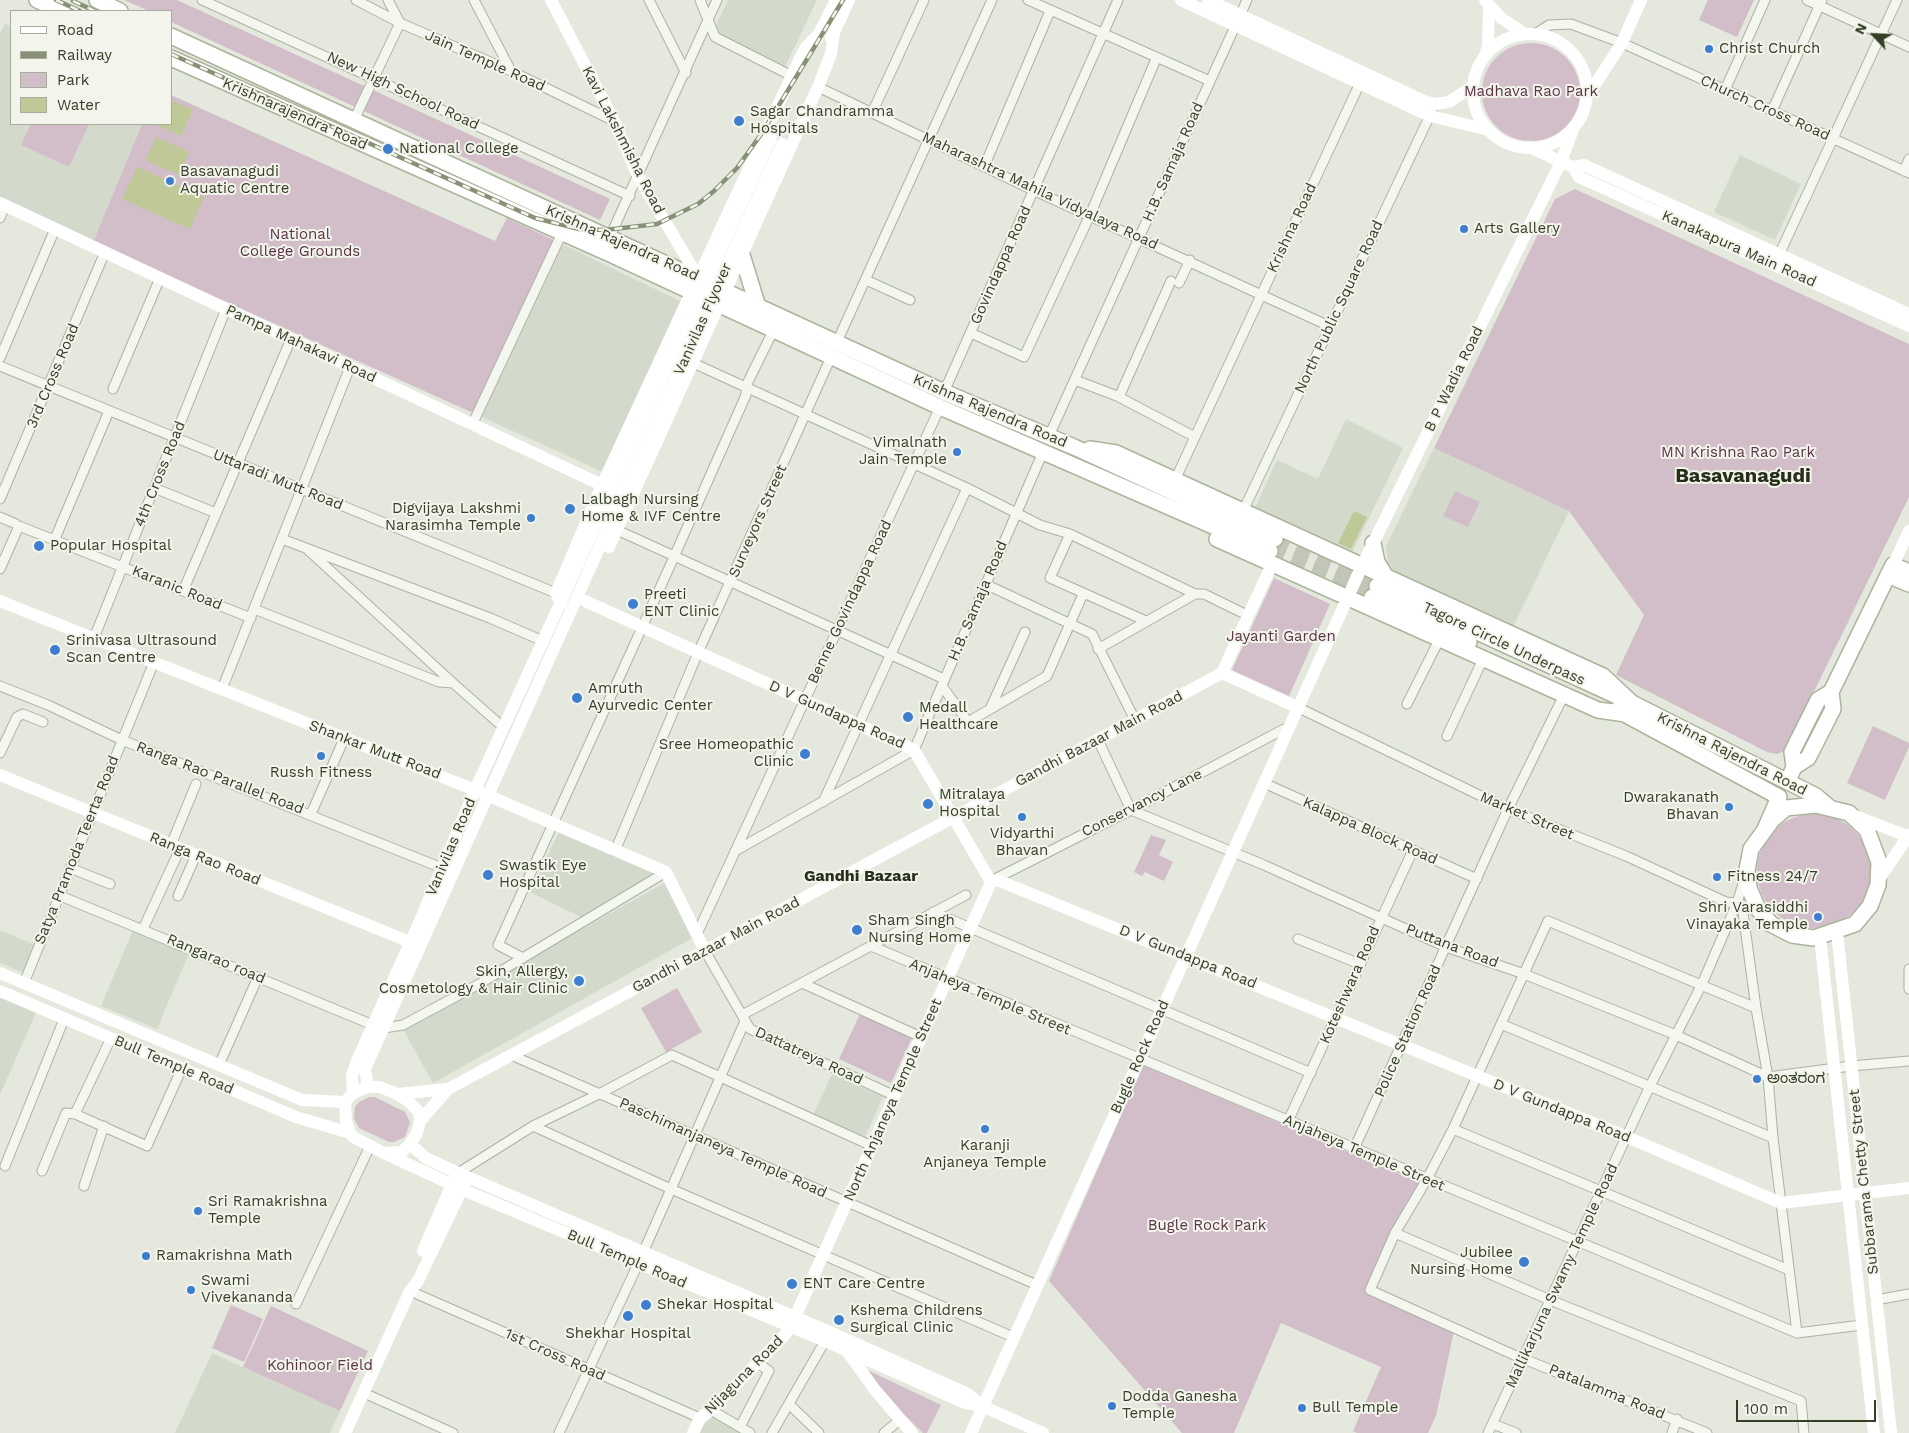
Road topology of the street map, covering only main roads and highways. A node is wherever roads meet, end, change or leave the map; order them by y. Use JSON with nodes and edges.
{"nodes":[{"id":1,"x":37,"y":0,"type":"edge"},
{"id":2,"x":97,"y":0,"type":"edge"},
{"id":3,"x":552,"y":0,"type":"edge"},
{"id":4,"x":836,"y":0,"type":"edge"},
{"id":5,"x":849,"y":0,"type":"edge"},
{"id":6,"x":1181,"y":0,"type":"edge"},
{"id":7,"x":1208,"y":0,"type":"edge"},
{"id":8,"x":1641,"y":0,"type":"edge"},
{"id":9,"x":1487,"y":3,"type":"edge"},
{"id":10,"x":61,"y":10,"type":"edge"},
{"id":11,"x":118,"y":10,"type":"edge"},
{"id":12,"x":1238,"y":20,"type":"junction"},
{"id":13,"x":834,"y":32,"type":"junction"},
{"id":14,"x":820,"y":33,"type":"junction"},
{"id":15,"x":1530,"y":34,"type":"junction"},
{"id":16,"x":172,"y":36,"type":"edge"},
{"id":17,"x":1485,"y":56,"type":"junction"},
{"id":18,"x":172,"y":58,"type":"edge"},
{"id":19,"x":1473,"y":86,"type":"junction"},
{"id":20,"x":1586,"y":98,"type":"junction"},
{"id":21,"x":1574,"y":127,"type":"junction"},
{"id":22,"x":1489,"y":130,"type":"junction"},
{"id":23,"x":777,"y":141,"type":"junction"},
{"id":24,"x":1529,"y":147,"type":"junction"},
{"id":25,"x":1567,"y":164,"type":"junction"},
{"id":26,"x":3,"y":204,"type":"edge"},
{"id":27,"x":607,"y":245,"type":"junction"},
{"id":28,"x":742,"y":255,"type":"junction"},
{"id":29,"x":698,"y":277,"type":"junction"},
{"id":30,"x":726,"y":291,"type":"junction"},
{"id":31,"x":691,"y":292,"type":"junction"},
{"id":32,"x":719,"y":306,"type":"junction"},
{"id":33,"x":758,"y":307,"type":"junction"},
{"id":34,"x":1909,"y":314,"type":"edge"},
{"id":35,"x":1909,"y":326,"type":"edge"},
{"id":36,"x":942,"y":400,"type":"junction"},
{"id":37,"x":1074,"y":447,"type":"junction"},
{"id":38,"x":602,"y":486,"type":"junction"},
{"id":39,"x":620,"y":486,"type":"junction"},
{"id":40,"x":1909,"y":531,"type":"edge"},
{"id":41,"x":1373,"y":543,"type":"junction"},
{"id":42,"x":1272,"y":551,"type":"junction"},
{"id":43,"x":1362,"y":566,"type":"junction"},
{"id":44,"x":1890,"y":570,"type":"junction"},
{"id":45,"x":1909,"y":572,"type":"edge"},
{"id":46,"x":1909,"y":584,"type":"edge"},
{"id":47,"x":1378,"y":587,"type":"junction"},
{"id":48,"x":558,"y":598,"type":"junction"},
{"id":49,"x":1347,"y":598,"type":"junction"},
{"id":50,"x":0,"y":601,"type":"edge"},
{"id":51,"x":579,"y":604,"type":"junction"},
{"id":52,"x":1222,"y":673,"type":"junction"},
{"id":53,"x":1299,"y":708,"type":"junction"},
{"id":54,"x":1629,"y":708,"type":"junction"},
{"id":55,"x":0,"y":775,"type":"edge"},
{"id":56,"x":1787,"y":782,"type":"junction"},
{"id":57,"x":475,"y":790,"type":"junction"},
{"id":58,"x":488,"y":795,"type":"junction"},
{"id":59,"x":1779,"y":797,"type":"junction"},
{"id":60,"x":1830,"y":808,"type":"junction"},
{"id":61,"x":1849,"y":813,"type":"junction"},
{"id":62,"x":953,"y":817,"type":"junction"},
{"id":63,"x":1765,"y":829,"type":"junction"},
{"id":64,"x":1909,"y":836,"type":"edge"},
{"id":65,"x":1879,"y":879,"type":"junction"},
{"id":66,"x":993,"y":880,"type":"junction"},
{"id":67,"x":1837,"y":932,"type":"junction"},
{"id":68,"x":1820,"y":937,"type":"junction"},
{"id":69,"x":410,"y":942,"type":"junction"},
{"id":70,"x":705,"y":951,"type":"junction"},
{"id":71,"x":1185,"y":956,"type":"junction"},
{"id":72,"x":0,"y":973,"type":"edge"},
{"id":73,"x":0,"y":991,"type":"edge"},
{"id":74,"x":378,"y":1026,"type":"junction"},
{"id":75,"x":368,"y":1087,"type":"junction"},
{"id":76,"x":448,"y":1089,"type":"junction"},
{"id":77,"x":397,"y":1094,"type":"junction"},
{"id":78,"x":349,"y":1098,"type":"junction"},
{"id":79,"x":420,"y":1121,"type":"junction"},
{"id":80,"x":350,"y":1133,"type":"junction"},
{"id":81,"x":410,"y":1144,"type":"junction"},
{"id":82,"x":384,"y":1153,"type":"junction"},
{"id":83,"x":463,"y":1175,"type":"junction"},
{"id":84,"x":457,"y":1187,"type":"junction"},
{"id":85,"x":1909,"y":1188,"type":"edge"},
{"id":86,"x":1865,"y":1194,"type":"junction"},
{"id":87,"x":1848,"y":1196,"type":"junction"},
{"id":88,"x":792,"y":1322,"type":"junction"},
{"id":89,"x":846,"y":1351,"type":"junction"},
{"id":90,"x":982,"y":1406,"type":"junction"},
{"id":91,"x":345,"y":1433,"type":"edge"},
{"id":92,"x":693,"y":1433,"type":"edge"},
{"id":93,"x":912,"y":1433,"type":"edge"},
{"id":94,"x":971,"y":1433,"type":"edge"},
{"id":95,"x":1043,"y":1433,"type":"edge"},
{"id":96,"x":1874,"y":1433,"type":"edge"},
{"id":97,"x":1890,"y":1433,"type":"edge"}],
"edges":[{"from":1,"to":10,"type":"main road"},
{"from":2,"to":11,"type":"main road"},
{"from":3,"to":29,"type":"main road","name":"Kavi Lakshmisha Road"},
{"from":4,"to":14,"type":"main road"},
{"from":5,"to":13,"type":"main road"},
{"from":6,"to":12,"type":"main road"},
{"from":7,"to":12,"type":"main road"},
{"from":8,"to":20,"type":"main road"},
{"from":9,"to":15,"type":"main road"},
{"from":9,"to":17,"type":"main road"},
{"from":12,"to":19,"type":"main road"},
{"from":12,"to":22,"type":"main road"},
{"from":13,"to":23,"type":"main road","name":"Vanivilas Flyover"},
{"from":13,"to":28,"type":"main road"},
{"from":14,"to":23,"type":"main road","name":"Vanivilas Flyover"},
{"from":14,"to":29,"type":"main road"},
{"from":15,"to":17,"type":"main road"},
{"from":15,"to":20,"type":"main road"},
{"from":16,"to":27,"type":"main road","name":"Krishna Rajendra Road"},
{"from":17,"to":19,"type":"main road"},
{"from":18,"to":27,"type":"main road","name":"Krishnarajendra Road"},
{"from":19,"to":22,"type":"main road"},
{"from":20,"to":21,"type":"main road"},
{"from":21,"to":24,"type":"main road"},
{"from":21,"to":25,"type":"main road","name":"B P Wadia Road"},
{"from":22,"to":24,"type":"main road"},
{"from":23,"to":39,"type":"main road","name":"Vanivilas Flyover","bridge":true},
{"from":24,"to":25,"type":"main road"},
{"from":25,"to":34,"type":"main road"},
{"from":25,"to":35,"type":"main road","name":"Kanakapura Main Road"},
{"from":25,"to":41,"type":"main road","name":"B P Wadia Road"},
{"from":26,"to":38,"type":"main road","name":"Pampa Mahakavi Road"},
{"from":27,"to":29,"type":"main road","name":"Krishna Rajendra Road"},
{"from":27,"to":31,"type":"main road","name":"Krishnarajendra Road"},
{"from":28,"to":30,"type":"main road"},
{"from":28,"to":33,"type":"main road"},
{"from":29,"to":30,"type":"main road","name":"Krishna Rajendra Road"},
{"from":29,"to":31,"type":"main road"},
{"from":30,"to":32,"type":"main road"},
{"from":30,"to":33,"type":"main road","name":"Krishna Rajendra Road"},
{"from":31,"to":32,"type":"main road","name":"Krishnarajendra Road"},
{"from":31,"to":38,"type":"main road"},
{"from":32,"to":36,"type":"main road","name":"Krishna Rajendra Road"},
{"from":32,"to":51,"type":"main road"},
{"from":33,"to":36,"type":"main road","name":"Krishna Rajendra Road"},
{"from":36,"to":37,"type":"main road","name":"Krishna Rajendra Road"},
{"from":36,"to":42,"type":"main road","name":"Krishna Rajendra Road"},
{"from":37,"to":42,"type":"main road"},
{"from":37,"to":43,"type":"main road"},
{"from":38,"to":48,"type":"main road"},
{"from":39,"to":48,"type":"main road","name":"Vanivilas Flyover"},
{"from":39,"to":51,"type":"main road","name":"Vanivilas Flyover"},
{"from":40,"to":44,"type":"main road"},
{"from":41,"to":43,"type":"main road","name":"B P Wadia Road"},
{"from":41,"to":47,"type":"main road"},
{"from":42,"to":49,"type":"main road"},
{"from":42,"to":52,"type":"main road"},
{"from":43,"to":47,"type":"main road"},
{"from":43,"to":49,"type":"main road","name":"B P Wadia Road"},
{"from":44,"to":45,"type":"main road"},
{"from":44,"to":46,"type":"main road"},
{"from":44,"to":56,"type":"main road"},
{"from":47,"to":54,"type":"main road","name":"Tagore Circle Underpass"},
{"from":47,"to":54,"type":"main road"},
{"from":48,"to":57,"type":"main road","name":"Vanivilas Road"},
{"from":49,"to":53,"type":"main road","name":"B P Wadia Road"},
{"from":49,"to":54,"type":"main road"},
{"from":50,"to":57,"type":"main road","name":"Shankar Mutt Road"},
{"from":51,"to":58,"type":"main road","name":"Vanivilas Road"},
{"from":51,"to":62,"type":"main road","name":"D V Gundappa Road"},
{"from":52,"to":53,"type":"main road"},
{"from":52,"to":62,"type":"main road","name":"Gandhi Bazaar Main Road"},
{"from":53,"to":71,"type":"main road","name":"Bugle Rock Road"},
{"from":54,"to":56,"type":"main road","name":"Krishna Rajendra Road"},
{"from":54,"to":59,"type":"main road","name":"Krishna Rajendra Road"},
{"from":55,"to":69,"type":"main road","name":"Ranga Rao Road"},
{"from":56,"to":59,"type":"main road"},
{"from":56,"to":60,"type":"main road","name":"Krishna Rajendra Road"},
{"from":57,"to":58,"type":"main road","name":"Shankar Mutt Road"},
{"from":57,"to":69,"type":"main road","name":"Vanivilas Road"},
{"from":58,"to":70,"type":"main road","name":"Shankar Mutt Road"},
{"from":58,"to":74,"type":"main road","name":"Vanivilas Road"},
{"from":59,"to":63,"type":"main road","name":"Krishna Rajendra Road"},
{"from":60,"to":61,"type":"main road"},
{"from":60,"to":63,"type":"main road"},
{"from":61,"to":64,"type":"main road"},
{"from":61,"to":65,"type":"main road"},
{"from":62,"to":66,"type":"main road","name":"D V Gundappa Road"},
{"from":62,"to":70,"type":"main road","name":"Gandhi Bazaar Main Road"},
{"from":63,"to":68,"type":"main road"},
{"from":64,"to":65,"type":"main road"},
{"from":65,"to":67,"type":"main road"},
{"from":66,"to":71,"type":"main road","name":"D V Gundappa Road"},
{"from":66,"to":88,"type":"main road","name":"North Anjaneya Temple Street"},
{"from":67,"to":68,"type":"main road"},
{"from":67,"to":86,"type":"main road","name":"Subbarama Chetty Street"},
{"from":68,"to":87,"type":"main road","name":"Subbarama Chetty Street"},
{"from":69,"to":74,"type":"main road","name":"Vanivilas Road"},
{"from":70,"to":76,"type":"main road","name":"Gandhi Bazaar Main Road"},
{"from":71,"to":87,"type":"main road","name":"D V Gundappa Road"},
{"from":71,"to":90,"type":"main road","name":"Bugle Rock Road"},
{"from":72,"to":78,"type":"main road","name":"Bull Temple Road"},
{"from":73,"to":80,"type":"main road","name":"Bull Temple Road"},
{"from":74,"to":75,"type":"main road"},
{"from":74,"to":78,"type":"main road","name":"Vanivilas Road"},
{"from":75,"to":77,"type":"main road"},
{"from":75,"to":78,"type":"main road"},
{"from":76,"to":77,"type":"main road"},
{"from":76,"to":79,"type":"main road"},
{"from":77,"to":79,"type":"main road"},
{"from":78,"to":80,"type":"main road"},
{"from":79,"to":81,"type":"main road"},
{"from":80,"to":82,"type":"main road"},
{"from":81,"to":82,"type":"main road"},
{"from":81,"to":83,"type":"main road","name":"Bull Temple Road"},
{"from":82,"to":84,"type":"main road","name":"Bull Temple Road"},
{"from":83,"to":84,"type":"main road"},
{"from":83,"to":88,"type":"main road","name":"Bull Temple Road"},
{"from":84,"to":88,"type":"main road","name":"Bull Temple Road"},
{"from":84,"to":91,"type":"main road"},
{"from":85,"to":86,"type":"main road","name":"D V Gundappa Road"},
{"from":86,"to":87,"type":"main road","name":"D V Gundappa Road"},
{"from":86,"to":97,"type":"main road","name":"Subbarama Chetty Street"},
{"from":87,"to":96,"type":"main road","name":"Subbarama Chetty Street"},
{"from":88,"to":89,"type":"main road","name":"Bull Temple Road"},
{"from":88,"to":90,"type":"main road","name":"Bull Temple Road"},
{"from":88,"to":92,"type":"main road","name":"Nijaguna Road"},
{"from":89,"to":90,"type":"main road","name":"Bull Temple Road"},
{"from":89,"to":93,"type":"main road"},
{"from":90,"to":94,"type":"main road","name":"Bugle Rock Road"},
{"from":90,"to":95,"type":"main road","name":"Bull Temple Road"}]}
